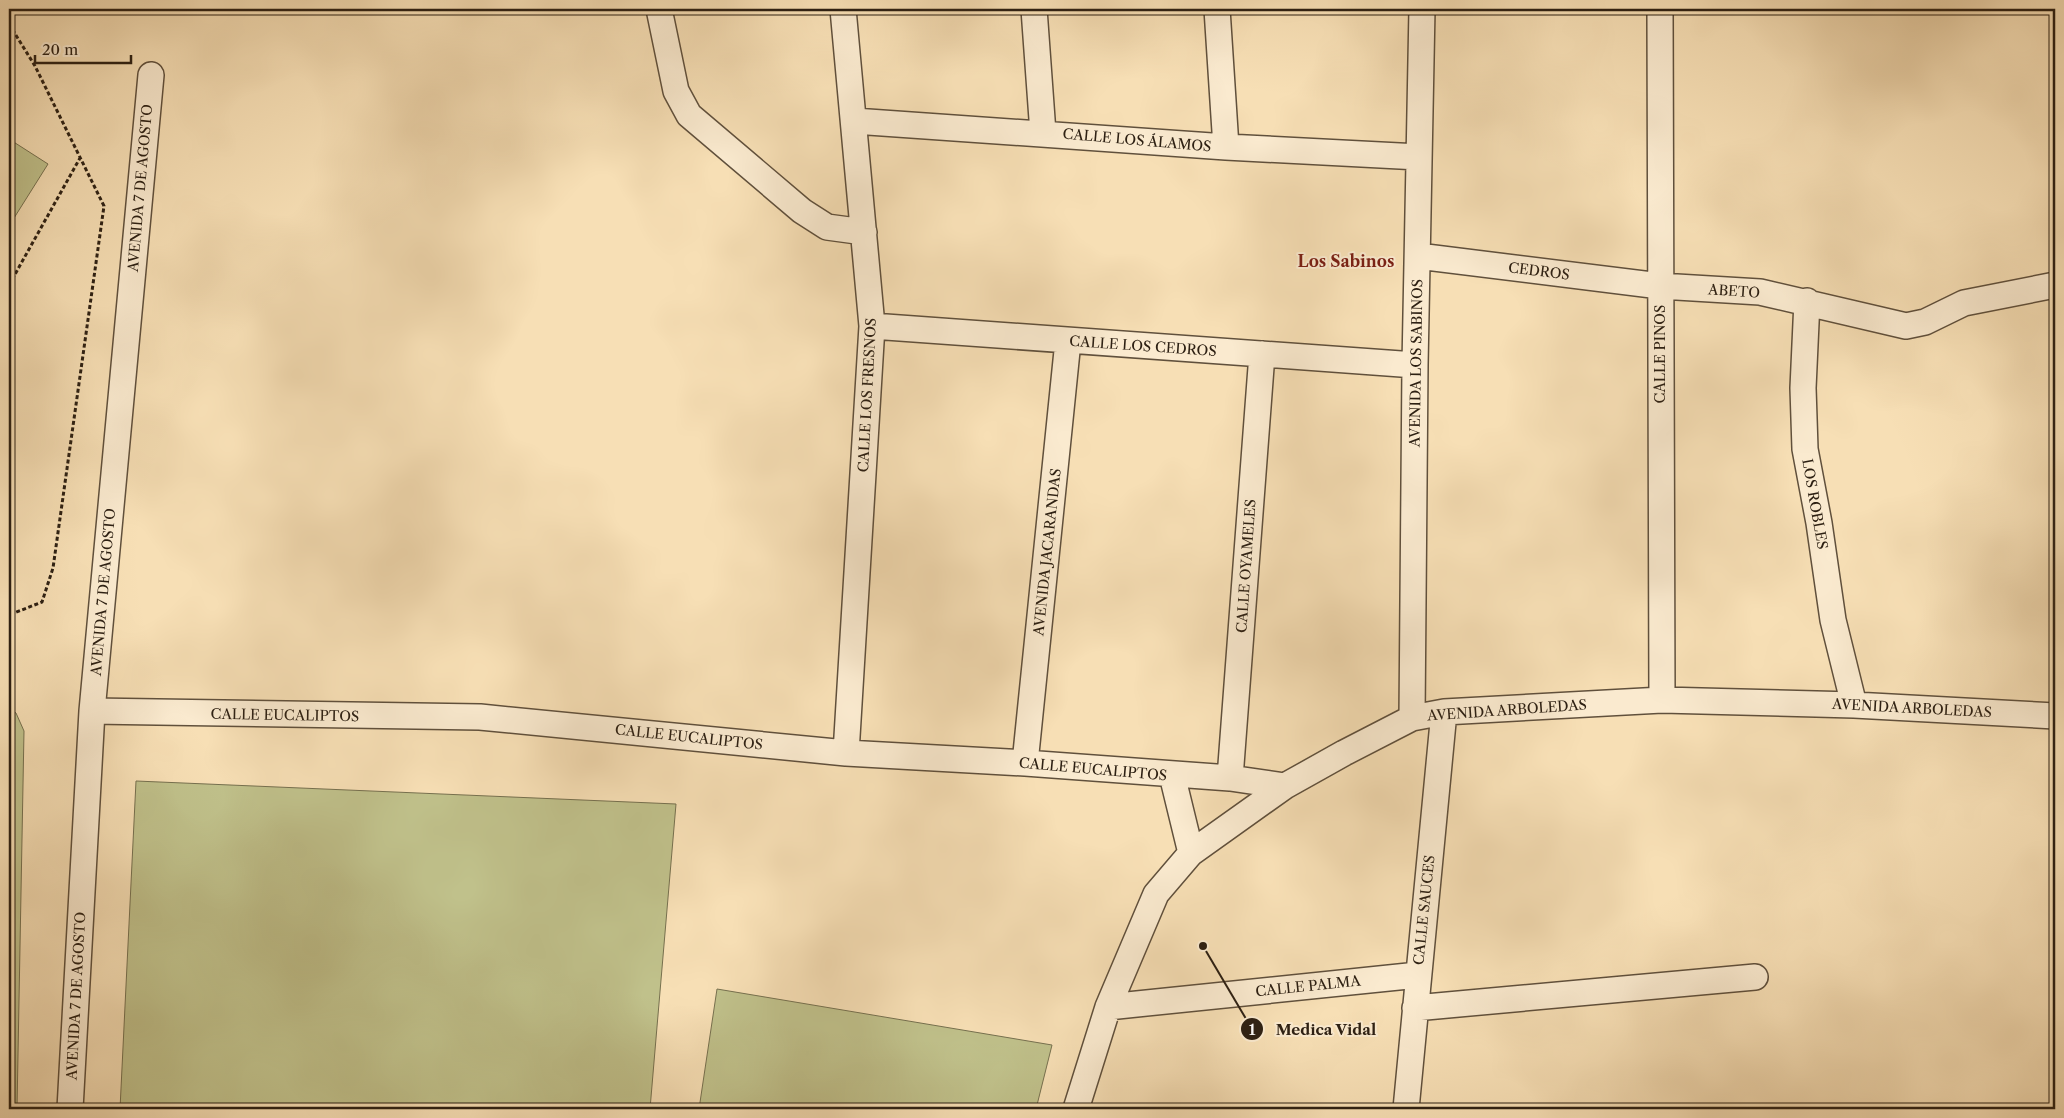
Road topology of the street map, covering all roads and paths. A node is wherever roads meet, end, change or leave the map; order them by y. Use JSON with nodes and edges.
{"nodes":[{"id":1,"x":659,"y":9,"type":"edge"},
{"id":2,"x":843,"y":9,"type":"edge"},
{"id":3,"x":1034,"y":9,"type":"edge"},
{"id":4,"x":1217,"y":9,"type":"edge"},
{"id":5,"x":1422,"y":9,"type":"edge"},
{"id":6,"x":1660,"y":9,"type":"edge"},
{"id":7,"x":9,"y":24,"type":"edge"},
{"id":8,"x":151,"y":75,"type":"dead end"},
{"id":9,"x":854,"y":120,"type":"junction"},
{"id":10,"x":1044,"y":133,"type":"junction"},
{"id":11,"x":1226,"y":147,"type":"junction"},
{"id":12,"x":1419,"y":157,"type":"junction"},
{"id":13,"x":80,"y":158,"type":"junction"},
{"id":14,"x":864,"y":232,"type":"junction"},
{"id":15,"x":1418,"y":256,"type":"junction"},
{"id":16,"x":9,"y":285,"type":"edge"},
{"id":17,"x":2055,"y":285,"type":"edge"},
{"id":18,"x":1660,"y":286,"type":"junction"},
{"id":19,"x":1807,"y":301,"type":"junction"},
{"id":20,"x":872,"y":326,"type":"junction"},
{"id":21,"x":1068,"y":341,"type":"junction"},
{"id":22,"x":1262,"y":354,"type":"junction"},
{"id":23,"x":1415,"y":365,"type":"junction"},
{"id":24,"x":9,"y":615,"type":"edge"},
{"id":25,"x":1662,"y":700,"type":"junction"},
{"id":26,"x":1854,"y":705,"type":"junction"},
{"id":27,"x":92,"y":711,"type":"junction"},
{"id":28,"x":1444,"y":712,"type":"junction"},
{"id":29,"x":2055,"y":716,"type":"edge"},
{"id":30,"x":1412,"y":718,"type":"junction"},
{"id":31,"x":846,"y":753,"type":"junction"},
{"id":32,"x":1025,"y":763,"type":"junction"},
{"id":33,"x":1172,"y":775,"type":"junction"},
{"id":34,"x":1230,"y":778,"type":"junction"},
{"id":35,"x":1284,"y":786,"type":"junction"},
{"id":36,"x":1191,"y":853,"type":"junction"},
{"id":37,"x":1418,"y":975,"type":"junction"},
{"id":38,"x":1755,"y":978,"type":"dead end"},
{"id":39,"x":1108,"y":1007,"type":"junction"},
{"id":40,"x":1415,"y":1008,"type":"junction"},
{"id":41,"x":70,"y":1109,"type":"edge"},
{"id":42,"x":1076,"y":1109,"type":"edge"},
{"id":43,"x":1406,"y":1109,"type":"edge"}],
"edges":[{"from":1,"to":14,"type":"street"},
{"from":2,"to":9,"type":"street","name":"CALLE LOS FRESNOS"},
{"from":3,"to":10,"type":"street"},
{"from":4,"to":11,"type":"street"},
{"from":5,"to":12,"type":"street","name":"AVENIDA LOS SABINOS"},
{"from":6,"to":18,"type":"street","name":"CALLE PINOS"},
{"from":7,"to":13,"type":"path"},
{"from":8,"to":27,"type":"street","name":"AVENIDA 7 DE AGOSTO"},
{"from":9,"to":10,"type":"street","name":"CALLE LOS ÁLAMOS"},
{"from":9,"to":14,"type":"street","name":"CALLE LOS FRESNOS"},
{"from":10,"to":11,"type":"street","name":"CALLE LOS ÁLAMOS"},
{"from":11,"to":12,"type":"street","name":"CALLE LOS ÁLAMOS"},
{"from":12,"to":15,"type":"street","name":"AVENIDA LOS SABINOS"},
{"from":13,"to":16,"type":"path"},
{"from":13,"to":24,"type":"path"},
{"from":14,"to":20,"type":"street","name":"CALLE LOS FRESNOS"},
{"from":15,"to":18,"type":"street","name":"CEDROS"},
{"from":15,"to":23,"type":"street","name":"AVENIDA LOS SABINOS"},
{"from":17,"to":19,"type":"street","name":"ABETO"},
{"from":18,"to":19,"type":"street","name":"ABETO"},
{"from":18,"to":25,"type":"street","name":"CALLE PINOS"},
{"from":19,"to":26,"type":"street","name":"LOS ROBLES"},
{"from":20,"to":21,"type":"street","name":"CALLE LOS CEDROS"},
{"from":20,"to":31,"type":"street","name":"CALLE LOS FRESNOS"},
{"from":21,"to":22,"type":"street","name":"CALLE LOS CEDROS"},
{"from":21,"to":32,"type":"street","name":"AVENIDA JACARANDAS"},
{"from":22,"to":23,"type":"street","name":"CALLE LOS CEDROS"},
{"from":22,"to":34,"type":"street","name":"CALLE OYAMELES"},
{"from":23,"to":30,"type":"street","name":"AVENIDA LOS SABINOS"},
{"from":25,"to":26,"type":"street","name":"AVENIDA ARBOLEDAS"},
{"from":25,"to":28,"type":"street","name":"AVENIDA ARBOLEDAS"},
{"from":26,"to":29,"type":"street","name":"AVENIDA ARBOLEDAS"},
{"from":27,"to":31,"type":"street","name":"CALLE EUCALIPTOS"},
{"from":27,"to":41,"type":"street","name":"AVENIDA 7 DE AGOSTO"},
{"from":28,"to":30,"type":"street","name":"AVENIDA ARBOLEDAS"},
{"from":28,"to":37,"type":"street","name":"CALLE SAUCES"},
{"from":30,"to":35,"type":"street","name":"AVENIDA ARBOLEDAS"},
{"from":31,"to":32,"type":"street","name":"CALLE EUCALIPTOS"},
{"from":32,"to":33,"type":"street","name":"CALLE EUCALIPTOS"},
{"from":33,"to":34,"type":"street","name":"CALLE EUCALIPTOS"},
{"from":33,"to":36,"type":"street"},
{"from":34,"to":35,"type":"street","name":"CALLE EUCALIPTOS"},
{"from":35,"to":36,"type":"street","name":"AVENIDA ARBOLEDAS"},
{"from":36,"to":39,"type":"street","name":"AVENIDA ARBOLEDAS"},
{"from":37,"to":39,"type":"street","name":"CALLE PALMA"},
{"from":37,"to":40,"type":"street","name":"CALLE SAUCES"},
{"from":38,"to":40,"type":"street"},
{"from":39,"to":42,"type":"street","name":"AVENIDA ARBOLEDAS"},
{"from":40,"to":43,"type":"street","name":"CALLE SAUCES"}]}
